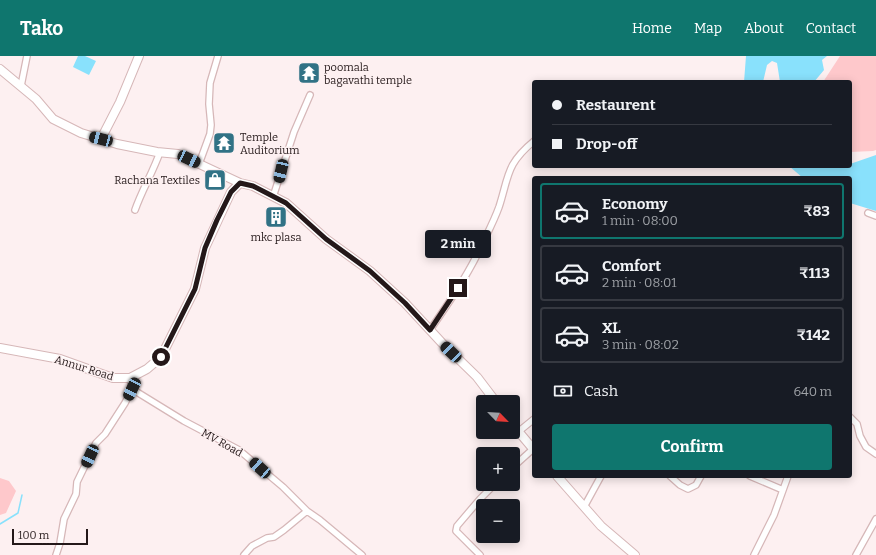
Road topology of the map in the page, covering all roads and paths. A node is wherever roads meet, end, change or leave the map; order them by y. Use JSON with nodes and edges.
{"nodes":[{"id":1,"x":26,"y":56,"type":"edge"},
{"id":2,"x":139,"y":56,"type":"edge"},
{"id":3,"x":218,"y":56,"type":"edge"},
{"id":4,"x":0,"y":69,"type":"edge"},
{"id":5,"x":21,"y":86,"type":"junction"},
{"id":6,"x":310,"y":95,"type":"dead end"},
{"id":7,"x":101,"y":139,"type":"junction"},
{"id":8,"x":532,"y":144,"type":"edge"},
{"id":9,"x":160,"y":152,"type":"junction"},
{"id":10,"x":199,"y":164,"type":"junction"},
{"id":11,"x":240,"y":183,"type":"junction"},
{"id":12,"x":273,"y":197,"type":"junction"},
{"id":13,"x":135,"y":210,"type":"dead end"},
{"id":14,"x":868,"y":213,"type":"dead end"},
{"id":15,"x":876,"y":216,"type":"edge"},
{"id":16,"x":430,"y":330,"type":"junction"},
{"id":17,"x":0,"y":348,"type":"edge"},
{"id":18,"x":130,"y":378,"type":"junction"},
{"id":19,"x":132,"y":389,"type":"junction"},
{"id":20,"x":491,"y":395,"type":"edge"},
{"id":21,"x":852,"y":419,"type":"edge"},
{"id":22,"x":532,"y":420,"type":"edge"},
{"id":23,"x":520,"y":426,"type":"edge"},
{"id":24,"x":520,"y":433,"type":"edge"},
{"id":25,"x":532,"y":448,"type":"edge"},
{"id":26,"x":532,"y":450,"type":"edge"},
{"id":27,"x":876,"y":454,"type":"edge"},
{"id":28,"x":520,"y":461,"type":"edge"},
{"id":29,"x":559,"y":478,"type":"edge"},
{"id":30,"x":599,"y":478,"type":"edge"},
{"id":31,"x":672,"y":478,"type":"edge"},
{"id":32,"x":700,"y":478,"type":"edge"},
{"id":33,"x":755,"y":478,"type":"edge"},
{"id":34,"x":787,"y":478,"type":"edge"},
{"id":35,"x":783,"y":490,"type":"junction"},
{"id":36,"x":488,"y":491,"type":"edge"},
{"id":37,"x":584,"y":507,"type":"junction"},
{"id":38,"x":307,"y":511,"type":"junction"},
{"id":39,"x":876,"y":519,"type":"edge"},
{"id":40,"x":56,"y":555,"type":"edge"},
{"id":41,"x":244,"y":555,"type":"edge"},
{"id":42,"x":362,"y":555,"type":"edge"},
{"id":43,"x":480,"y":555,"type":"edge"},
{"id":44,"x":635,"y":555,"type":"edge"},
{"id":45,"x":754,"y":555,"type":"edge"},
{"id":46,"x":856,"y":555,"type":"edge"}],
"edges":[{"from":1,"to":5,"type":"street"},
{"from":2,"to":7,"type":"main road"},
{"from":3,"to":10,"type":"street"},
{"from":4,"to":5,"type":"main road"},
{"from":5,"to":7,"type":"main road"},
{"from":6,"to":12,"type":"street"},
{"from":7,"to":9,"type":"main road"},
{"from":8,"to":16,"type":"street"},
{"from":9,"to":10,"type":"main road"},
{"from":9,"to":13,"type":"street"},
{"from":10,"to":11,"type":"main road"},
{"from":11,"to":12,"type":"main road"},
{"from":11,"to":18,"type":"main road"},
{"from":12,"to":16,"type":"main road"},
{"from":14,"to":15,"type":"street"},
{"from":16,"to":20,"type":"main road"},
{"from":17,"to":18,"type":"main road","name":"Annur Road"},
{"from":18,"to":19,"type":"street"},
{"from":19,"to":38,"type":"street","name":"MV Road"},
{"from":19,"to":40,"type":"street"},
{"from":21,"to":27,"type":"street"},
{"from":22,"to":23,"type":"street"},
{"from":24,"to":25,"type":"main road"},
{"from":26,"to":28,"type":"street"},
{"from":29,"to":37,"type":"main road"},
{"from":30,"to":37,"type":"street"},
{"from":31,"to":32,"type":"street"},
{"from":33,"to":35,"type":"street"},
{"from":34,"to":35,"type":"street"},
{"from":35,"to":45,"type":"street"},
{"from":36,"to":43,"type":"street"},
{"from":37,"to":44,"type":"main road"},
{"from":38,"to":41,"type":"street"},
{"from":38,"to":42,"type":"street","name":"MV Road"},
{"from":39,"to":46,"type":"street"}]}
